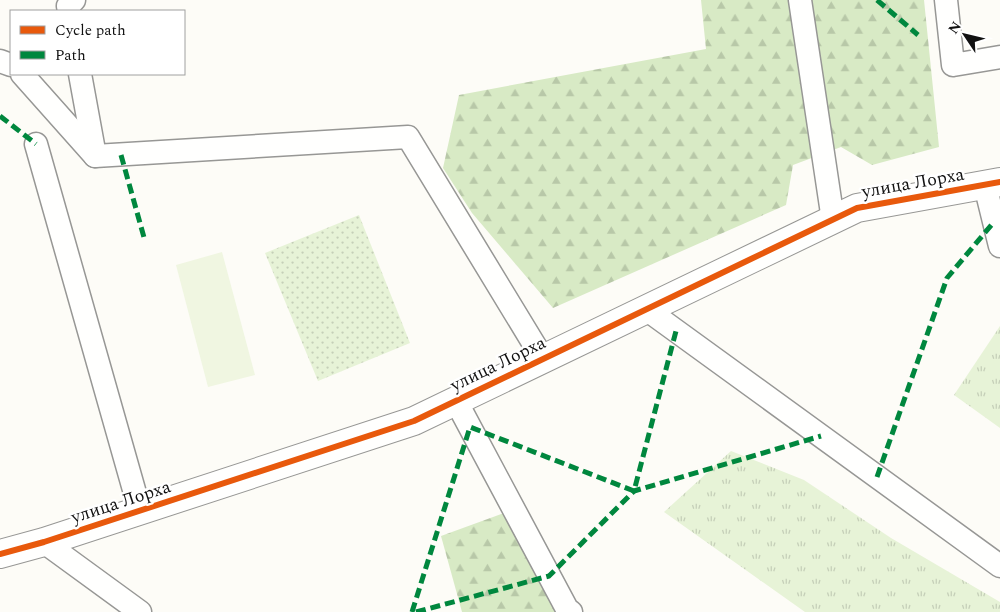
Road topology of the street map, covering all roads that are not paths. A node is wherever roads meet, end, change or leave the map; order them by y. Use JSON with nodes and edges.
{"nodes":[{"id":1,"x":74,"y":0,"type":"edge"},
{"id":2,"x":800,"y":0,"type":"edge"},
{"id":3,"x":946,"y":0,"type":"edge"},
{"id":4,"x":69,"y":10,"type":"edge"},
{"id":5,"x":1000,"y":57,"type":"edge"},
{"id":6,"x":23,"y":75,"type":"edge"},
{"id":7,"x":80,"y":75,"type":"edge"},
{"id":8,"x":36,"y":144,"type":"dead end"},
{"id":9,"x":95,"y":156,"type":"junction"},
{"id":10,"x":992,"y":184,"type":"edge"},
{"id":11,"x":833,"y":220,"type":"junction"},
{"id":12,"x":1000,"y":246,"type":"edge"},
{"id":13,"x":646,"y":310,"type":"junction"},
{"id":14,"x":543,"y":359,"type":"junction"},
{"id":15,"x":456,"y":400,"type":"junction"},
{"id":16,"x":140,"y":511,"type":"junction"},
{"id":17,"x":44,"y":542,"type":"junction"},
{"id":18,"x":0,"y":554,"type":"edge"},
{"id":19,"x":1000,"y":566,"type":"edge"},
{"id":20,"x":140,"y":612,"type":"edge"},
{"id":21,"x":571,"y":612,"type":"edge"}],
"edges":[{"from":1,"to":4,"type":"lane"},
{"from":2,"to":11,"type":"lane"},
{"from":3,"to":5,"type":"lane"},
{"from":6,"to":9,"type":"lane"},
{"from":7,"to":9,"type":"lane"},
{"from":8,"to":16,"type":"lane"},
{"from":9,"to":14,"type":"lane"},
{"from":10,"to":11,"type":"street","name":"улица Лорха"},
{"from":10,"to":12,"type":"lane"},
{"from":11,"to":13,"type":"street","name":"улица Лорха"},
{"from":13,"to":14,"type":"street","name":"улица Лорха"},
{"from":13,"to":19,"type":"lane"},
{"from":14,"to":15,"type":"street","name":"улица Лорха"},
{"from":15,"to":16,"type":"street","name":"улица Лорха"},
{"from":15,"to":21,"type":"lane"},
{"from":16,"to":17,"type":"street","name":"улица Лорха"},
{"from":17,"to":18,"type":"street","name":"улица Лорха"},
{"from":17,"to":20,"type":"lane"}]}
